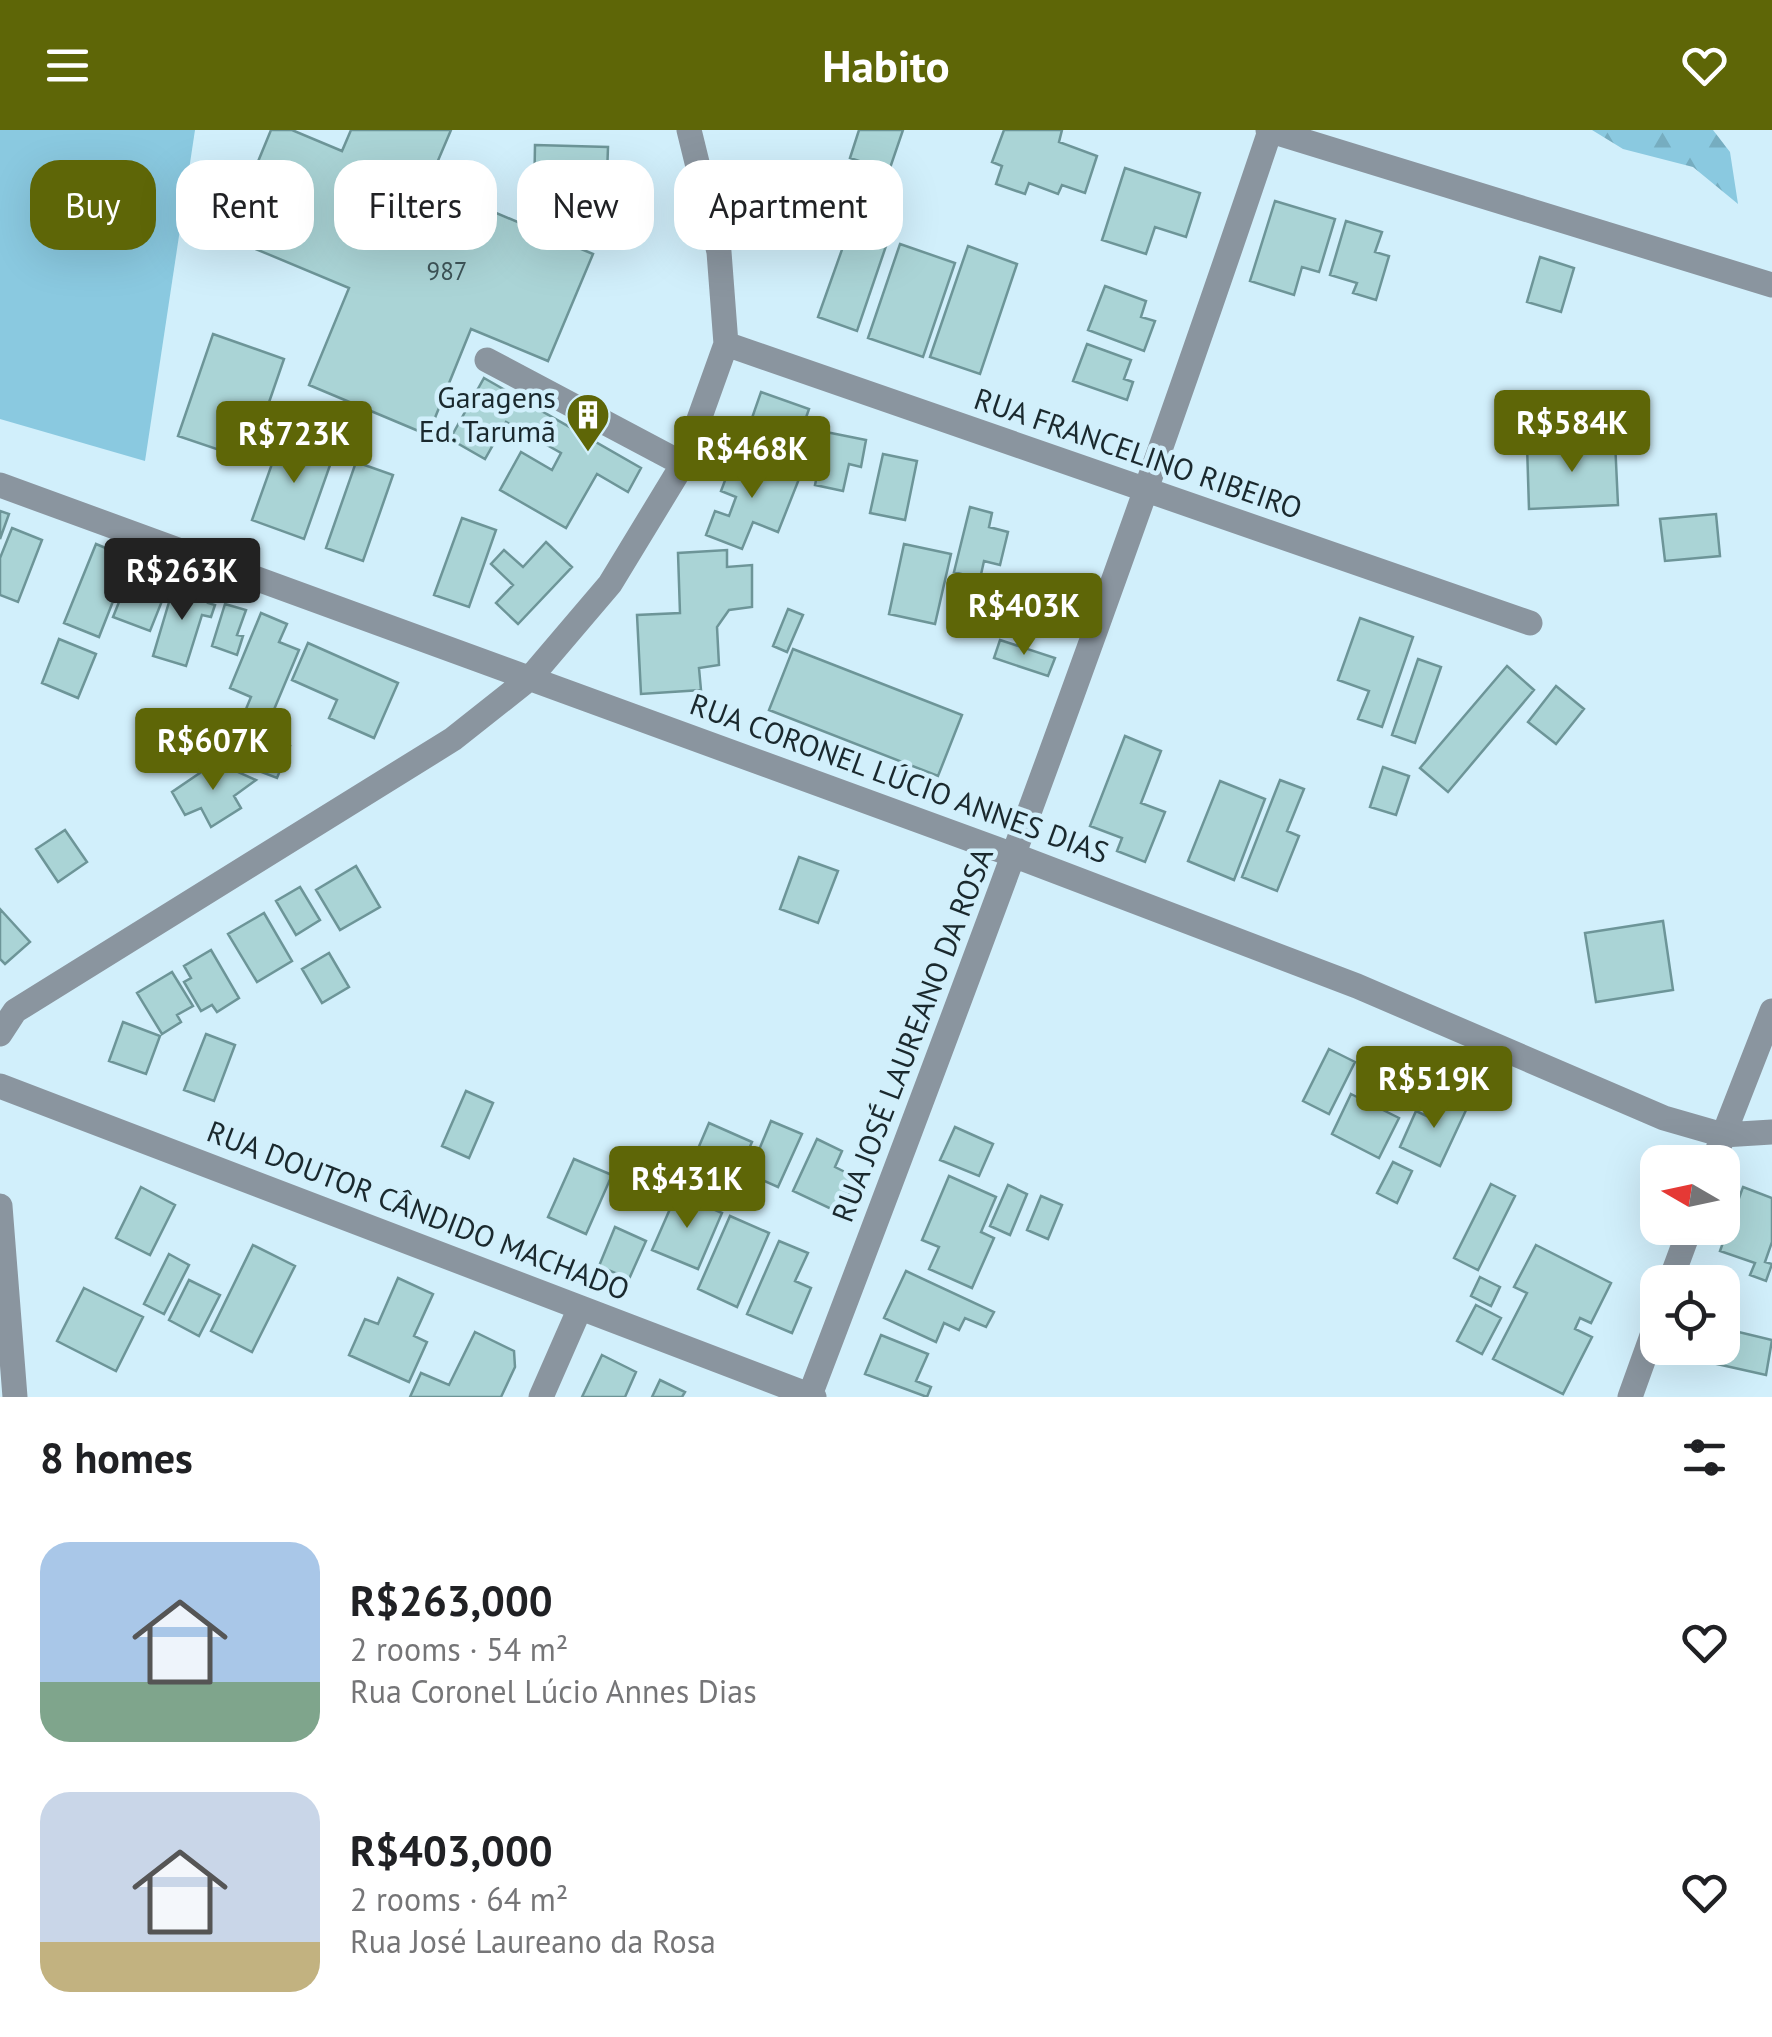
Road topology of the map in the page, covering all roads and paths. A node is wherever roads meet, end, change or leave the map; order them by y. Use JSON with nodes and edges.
{"nodes":[{"id":1,"x":689,"y":130,"type":"edge"},
{"id":2,"x":1270,"y":130,"type":"edge"},
{"id":3,"x":1772,"y":285,"type":"edge"},
{"id":4,"x":726,"y":344,"type":"junction"},
{"id":5,"x":487,"y":360,"type":"dead end"},
{"id":6,"x":684,"y":464,"type":"junction"},
{"id":7,"x":0,"y":485,"type":"edge"},
{"id":8,"x":1148,"y":493,"type":"junction"},
{"id":9,"x":1530,"y":623,"type":"dead end"},
{"id":10,"x":530,"y":678,"type":"junction"},
{"id":11,"x":1016,"y":856,"type":"junction"},
{"id":12,"x":1772,"y":1011,"type":"edge"},
{"id":13,"x":0,"y":1034,"type":"edge"},
{"id":14,"x":0,"y":1086,"type":"edge"},
{"id":15,"x":1772,"y":1132,"type":"edge"},
{"id":16,"x":1723,"y":1135,"type":"junction"},
{"id":17,"x":1719,"y":1145,"type":"edge"},
{"id":18,"x":0,"y":1206,"type":"edge"},
{"id":19,"x":580,"y":1308,"type":"junction"},
{"id":20,"x":1641,"y":1365,"type":"edge"},
{"id":21,"x":812,"y":1396,"type":"edge"},
{"id":22,"x":15,"y":1397,"type":"edge"},
{"id":23,"x":541,"y":1397,"type":"edge"},
{"id":24,"x":1630,"y":1397,"type":"edge"}],
"edges":[{"from":1,"to":4,"type":"street"},
{"from":2,"to":3,"type":"street"},
{"from":2,"to":8,"type":"street","name":"RUA JOSÉ LAUREANO DA ROSA"},
{"from":4,"to":6,"type":"street"},
{"from":4,"to":8,"type":"street","name":"RUA FRANCELINO RIBEIRO"},
{"from":5,"to":6,"type":"street"},
{"from":6,"to":10,"type":"street"},
{"from":7,"to":10,"type":"street","name":"RUA CORONEL LÚCIO ANNES DIAS"},
{"from":8,"to":9,"type":"street","name":"RUA FRANCELINO RIBEIRO"},
{"from":8,"to":11,"type":"street","name":"RUA JOSÉ LAUREANO DA ROSA"},
{"from":10,"to":11,"type":"street","name":"RUA CORONEL LÚCIO ANNES DIAS"},
{"from":10,"to":13,"type":"street"},
{"from":11,"to":16,"type":"street","name":"RUA CORONEL LÚCIO ANNES DIAS"},
{"from":11,"to":21,"type":"street","name":"RUA JOSÉ LAUREANO DA ROSA"},
{"from":12,"to":16,"type":"street"},
{"from":14,"to":19,"type":"street","name":"RUA DOUTOR CÂNDIDO MACHADO"},
{"from":15,"to":16,"type":"street","name":"RUA CORONEL LÚCIO ANNES DIAS"},
{"from":16,"to":17,"type":"street"},
{"from":18,"to":22,"type":"street"},
{"from":19,"to":21,"type":"street","name":"RUA DOUTOR CÂNDIDO MACHADO"},
{"from":19,"to":23,"type":"street"},
{"from":20,"to":24,"type":"street"}]}
